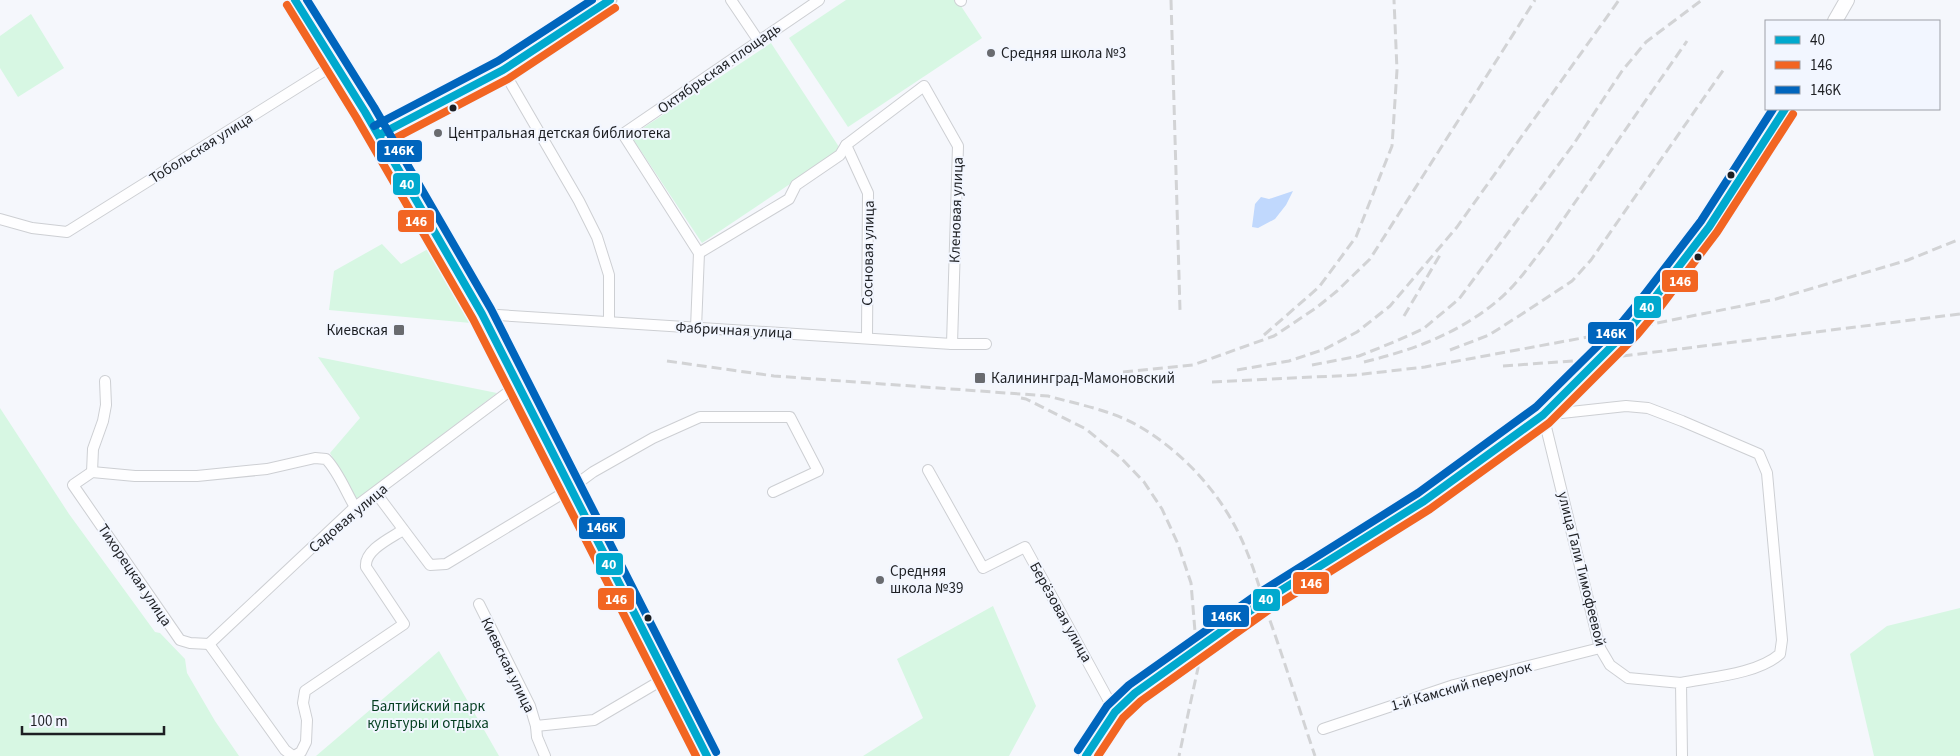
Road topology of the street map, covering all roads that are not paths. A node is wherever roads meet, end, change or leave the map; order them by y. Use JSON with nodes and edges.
{"nodes":[{"id":1,"x":296,"y":0,"type":"edge"},
{"id":2,"x":610,"y":0,"type":"edge"},
{"id":3,"x":731,"y":0,"type":"edge"},
{"id":4,"x":819,"y":0,"type":"edge"},
{"id":5,"x":1847,"y":0,"type":"edge"},
{"id":6,"x":1836,"y":20,"type":"edge"},
{"id":7,"x":758,"y":40,"type":"junction"},
{"id":8,"x":335,"y":64,"type":"junction"},
{"id":9,"x":503,"y":70,"type":"junction"},
{"id":10,"x":1784,"y":110,"type":"edge"},
{"id":11,"x":379,"y":135,"type":"junction"},
{"id":12,"x":846,"y":144,"type":"junction"},
{"id":13,"x":0,"y":219,"type":"edge"},
{"id":14,"x":699,"y":253,"type":"junction"},
{"id":15,"x":482,"y":314,"type":"junction"},
{"id":16,"x":610,"y":321,"type":"junction"},
{"id":17,"x":696,"y":328,"type":"junction"},
{"id":18,"x":867,"y":337,"type":"junction"},
{"id":19,"x":952,"y":344,"type":"junction"},
{"id":20,"x":986,"y":344,"type":"dead end"},
{"id":21,"x":105,"y":382,"type":"dead end"},
{"id":22,"x":518,"y":382,"type":"junction"},
{"id":23,"x":1543,"y":415,"type":"junction"},
{"id":24,"x":928,"y":470,"type":"dead end"},
{"id":25,"x":92,"y":472,"type":"junction"},
{"id":26,"x":572,"y":488,"type":"junction"},
{"id":27,"x":773,"y":492,"type":"dead end"},
{"id":28,"x":376,"y":493,"type":"junction"},
{"id":29,"x":355,"y":507,"type":"junction"},
{"id":30,"x":403,"y":530,"type":"junction"},
{"id":31,"x":479,"y":604,"type":"dead end"},
{"id":32,"x":209,"y":644,"type":"junction"},
{"id":33,"x":1600,"y":648,"type":"junction"},
{"id":34,"x":668,"y":678,"type":"junction"},
{"id":35,"x":1681,"y":682,"type":"junction"},
{"id":36,"x":1115,"y":712,"type":"junction"},
{"id":37,"x":536,"y":726,"type":"junction"},
{"id":38,"x":1323,"y":729,"type":"dead end"},
{"id":39,"x":293,"y":756,"type":"edge"},
{"id":40,"x":545,"y":756,"type":"edge"},
{"id":41,"x":707,"y":756,"type":"edge"},
{"id":42,"x":1086,"y":756,"type":"edge"},
{"id":43,"x":1682,"y":756,"type":"edge"}],
"edges":[{"from":1,"to":8,"type":"main road"},
{"from":2,"to":9,"type":"street"},
{"from":3,"to":7,"type":"street"},
{"from":4,"to":7,"type":"street","name":"Октябрьская площадь"},
{"from":5,"to":6,"type":"main road"},
{"from":7,"to":14,"type":"street","name":"Октябрьская площадь"},
{"from":8,"to":11,"type":"main road"},
{"from":8,"to":13,"type":"street","name":"Тобольская улица"},
{"from":9,"to":11,"type":"street"},
{"from":9,"to":16,"type":"street"},
{"from":10,"to":23,"type":"main road"},
{"from":11,"to":15,"type":"main road"},
{"from":12,"to":14,"type":"street"},
{"from":12,"to":18,"type":"street","name":"Сосновая улица"},
{"from":12,"to":19,"type":"street","name":"Кленовая улица"},
{"from":14,"to":17,"type":"street"},
{"from":15,"to":16,"type":"street","name":"Фабричная улица"},
{"from":15,"to":22,"type":"main road"},
{"from":16,"to":17,"type":"street","name":"Фабричная улица"},
{"from":17,"to":18,"type":"street","name":"Фабричная улица"},
{"from":18,"to":19,"type":"street","name":"Фабричная улица"},
{"from":19,"to":20,"type":"street","name":"Фабричная улица"},
{"from":21,"to":25,"type":"street"},
{"from":22,"to":26,"type":"main road"},
{"from":22,"to":28,"type":"street","name":"Садовая улица"},
{"from":23,"to":33,"type":"street","name":"улица Гали Тимофеевой"},
{"from":23,"to":35,"type":"street","name":"улица Гали Тимофеевой"},
{"from":23,"to":36,"type":"main road"},
{"from":24,"to":36,"type":"street","name":"Берёзовая улица"},
{"from":25,"to":29,"type":"street"},
{"from":25,"to":32,"type":"street","name":"Тихорецкая улица"},
{"from":26,"to":27,"type":"street"},
{"from":26,"to":30,"type":"street"},
{"from":26,"to":34,"type":"main road"},
{"from":28,"to":29,"type":"street","name":"Садовая улица"},
{"from":28,"to":30,"type":"street"},
{"from":29,"to":32,"type":"street","name":"Садовая улица"},
{"from":30,"to":39,"type":"street"},
{"from":31,"to":37,"type":"street","name":"Киевская улица"},
{"from":32,"to":39,"type":"street"},
{"from":33,"to":35,"type":"street","name":"улица Гали Тимофеевой"},
{"from":33,"to":38,"type":"street","name":"1-й Камский переулок"},
{"from":34,"to":37,"type":"street","name":"Киевская улица"},
{"from":34,"to":41,"type":"main road"},
{"from":35,"to":43,"type":"street"},
{"from":36,"to":42,"type":"main road"},
{"from":37,"to":40,"type":"street","name":"Киевская улица"}]}
